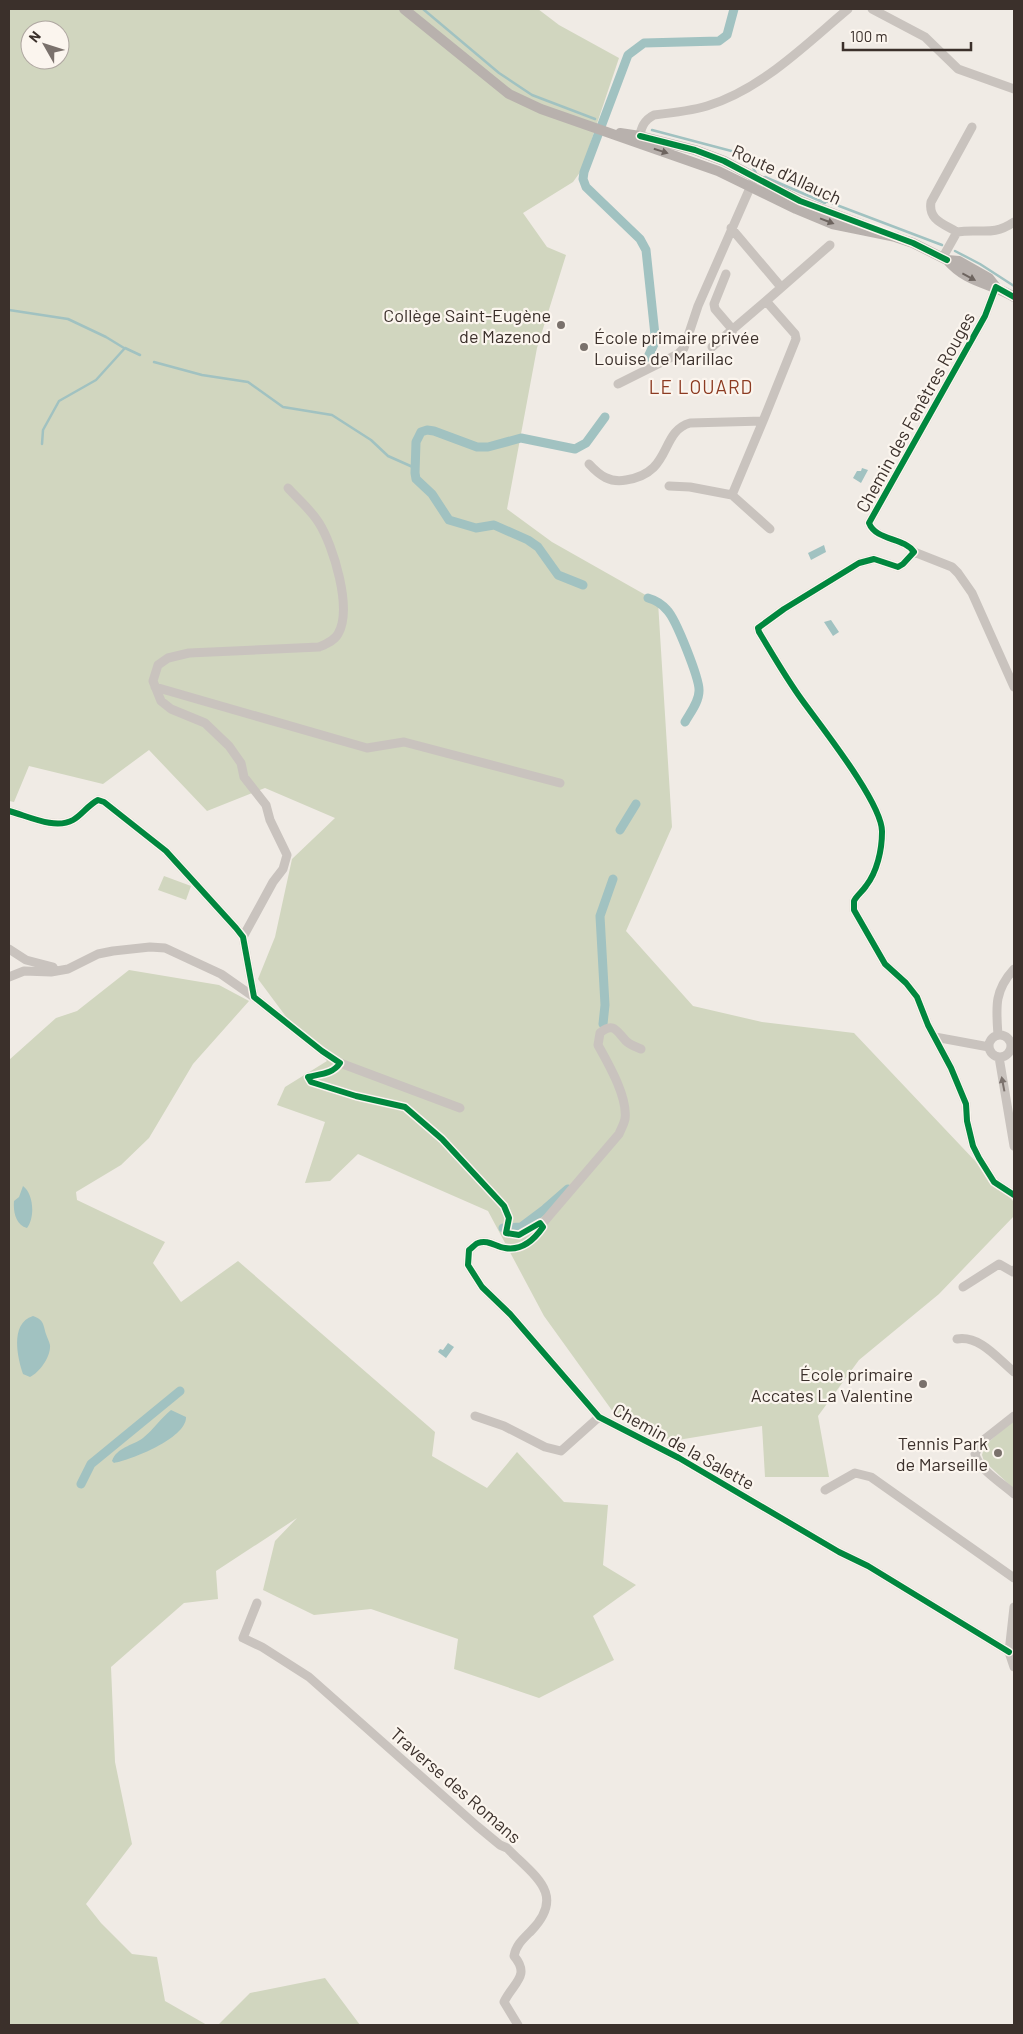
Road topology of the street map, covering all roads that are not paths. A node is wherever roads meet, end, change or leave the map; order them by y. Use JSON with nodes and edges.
{"nodes":[{"id":1,"x":404,"y":9,"type":"edge"},
{"id":2,"x":848,"y":9,"type":"edge"},
{"id":3,"x":872,"y":9,"type":"edge"},
{"id":4,"x":1014,"y":89,"type":"edge"},
{"id":5,"x":972,"y":127,"type":"dead end"},
{"id":6,"x":639,"y":140,"type":"junction"},
{"id":7,"x":755,"y":177,"type":"junction"},
{"id":8,"x":750,"y":187,"type":"junction"},
{"id":9,"x":798,"y":205,"type":"junction"},
{"id":10,"x":1014,"y":222,"type":"edge"},
{"id":11,"x":732,"y":228,"type":"junction"},
{"id":12,"x":957,"y":232,"type":"junction"},
{"id":13,"x":830,"y":245,"type":"dead end"},
{"id":14,"x":945,"y":258,"type":"junction"},
{"id":15,"x":726,"y":274,"type":"dead end"},
{"id":16,"x":996,"y":287,"type":"junction"},
{"id":17,"x":781,"y":288,"type":"junction"},
{"id":18,"x":1014,"y":297,"type":"edge"},
{"id":19,"x":766,"y":301,"type":"junction"},
{"id":20,"x":733,"y":330,"type":"junction"},
{"id":21,"x":712,"y":348,"type":"dead end"},
{"id":22,"x":618,"y":384,"type":"dead end"},
{"id":23,"x":764,"y":421,"type":"junction"},
{"id":24,"x":589,"y":464,"type":"dead end"},
{"id":25,"x":669,"y":486,"type":"dead end"},
{"id":26,"x":288,"y":488,"type":"dead end"},
{"id":27,"x":732,"y":495,"type":"junction"},
{"id":28,"x":770,"y":529,"type":"dead end"},
{"id":29,"x":914,"y":552,"type":"junction"},
{"id":30,"x":155,"y":687,"type":"junction"},
{"id":31,"x":1014,"y":687,"type":"edge"},
{"id":32,"x":560,"y":783,"type":"dead end"},
{"id":33,"x":9,"y":811,"type":"edge"},
{"id":34,"x":243,"y":937,"type":"junction"},
{"id":35,"x":9,"y":949,"type":"edge"},
{"id":36,"x":68,"y":969,"type":"junction"},
{"id":37,"x":1014,"y":969,"type":"edge"},
{"id":38,"x":9,"y":977,"type":"edge"},
{"id":39,"x":254,"y":997,"type":"junction"},
{"id":40,"x":998,"y":1035,"type":"junction"},
{"id":41,"x":935,"y":1037,"type":"junction"},
{"id":42,"x":1012,"y":1043,"type":"edge"},
{"id":43,"x":989,"y":1047,"type":"junction"},
{"id":44,"x":641,"y":1049,"type":"dead end"},
{"id":45,"x":999,"y":1057,"type":"junction"},
{"id":46,"x":340,"y":1063,"type":"junction"},
{"id":47,"x":460,"y":1108,"type":"dead end"},
{"id":48,"x":1014,"y":1146,"type":"edge"},
{"id":49,"x":1014,"y":1195,"type":"edge"},
{"id":50,"x":542,"y":1224,"type":"junction"},
{"id":51,"x":1014,"y":1270,"type":"edge"},
{"id":52,"x":963,"y":1287,"type":"dead end"},
{"id":53,"x":957,"y":1339,"type":"dead end"},
{"id":54,"x":1014,"y":1372,"type":"edge"},
{"id":55,"x":475,"y":1416,"type":"dead end"},
{"id":56,"x":1014,"y":1416,"type":"edge"},
{"id":57,"x":599,"y":1417,"type":"junction"},
{"id":58,"x":825,"y":1490,"type":"dead end"},
{"id":59,"x":1014,"y":1494,"type":"edge"},
{"id":60,"x":1014,"y":1578,"type":"edge"},
{"id":61,"x":256,"y":1603,"type":"dead end"},
{"id":62,"x":1014,"y":1607,"type":"edge"},
{"id":63,"x":1009,"y":1652,"type":"junction"},
{"id":64,"x":1014,"y":1667,"type":"edge"},
{"id":65,"x":518,"y":2025,"type":"edge"}],
"edges":[{"from":1,"to":6,"type":"main road","name":"Route d'Allauch"},
{"from":2,"to":6,"type":"street"},
{"from":3,"to":4,"type":"street"},
{"from":5,"to":12,"type":"street"},
{"from":6,"to":7,"type":"main road","name":"Route d'Allauch"},
{"from":6,"to":8,"type":"main road","name":"Route d'Allauch","one_way":true},
{"from":7,"to":8,"type":"street"},
{"from":7,"to":9,"type":"main road","name":"Route d'Allauch"},
{"from":8,"to":9,"type":"main road","name":"Route d'Allauch"},
{"from":8,"to":11,"type":"street"},
{"from":9,"to":14,"type":"main road","name":"Route d'Allauch"},
{"from":10,"to":12,"type":"street"},
{"from":11,"to":17,"type":"street"},
{"from":11,"to":22,"type":"street"},
{"from":12,"to":14,"type":"street"},
{"from":13,"to":17,"type":"street"},
{"from":14,"to":16,"type":"main road","name":"Route d'Allauch"},
{"from":15,"to":20,"type":"street"},
{"from":16,"to":18,"type":"main road","name":"Route d'Allauch"},
{"from":16,"to":29,"type":"street","name":"Chemin des Fenêtres Rouges"},
{"from":17,"to":19,"type":"street"},
{"from":19,"to":20,"type":"street"},
{"from":19,"to":23,"type":"street"},
{"from":20,"to":21,"type":"street"},
{"from":23,"to":24,"type":"street"},
{"from":23,"to":27,"type":"street"},
{"from":25,"to":27,"type":"street"},
{"from":26,"to":30,"type":"street"},
{"from":27,"to":28,"type":"street"},
{"from":29,"to":31,"type":"street"},
{"from":29,"to":41,"type":"street"},
{"from":30,"to":32,"type":"street"},
{"from":30,"to":34,"type":"street"},
{"from":33,"to":34,"type":"street"},
{"from":34,"to":39,"type":"street"},
{"from":35,"to":36,"type":"street"},
{"from":36,"to":38,"type":"street"},
{"from":36,"to":39,"type":"street"},
{"from":37,"to":40,"type":"street"},
{"from":39,"to":46,"type":"street"},
{"from":40,"to":42,"type":"street"},
{"from":40,"to":43,"type":"street"},
{"from":41,"to":43,"type":"street"},
{"from":41,"to":49,"type":"street"},
{"from":42,"to":45,"type":"street"},
{"from":43,"to":45,"type":"street"},
{"from":44,"to":50,"type":"street","name":"Chemin de la Salette"},
{"from":48,"to":45,"type":"street","one_way":true},
{"from":46,"to":47,"type":"street"},
{"from":46,"to":50,"type":"street"},
{"from":50,"to":57,"type":"street","name":"Chemin de la Salette"},
{"from":51,"to":52,"type":"street"},
{"from":53,"to":54,"type":"street"},
{"from":55,"to":57,"type":"street"},
{"from":56,"to":59,"type":"street"},
{"from":57,"to":63,"type":"street","name":"Chemin de la Salette"},
{"from":58,"to":60,"type":"street"},
{"from":61,"to":65,"type":"street","name":"Traverse des Romans"},
{"from":62,"to":63,"type":"street"},
{"from":63,"to":64,"type":"street"}]}
